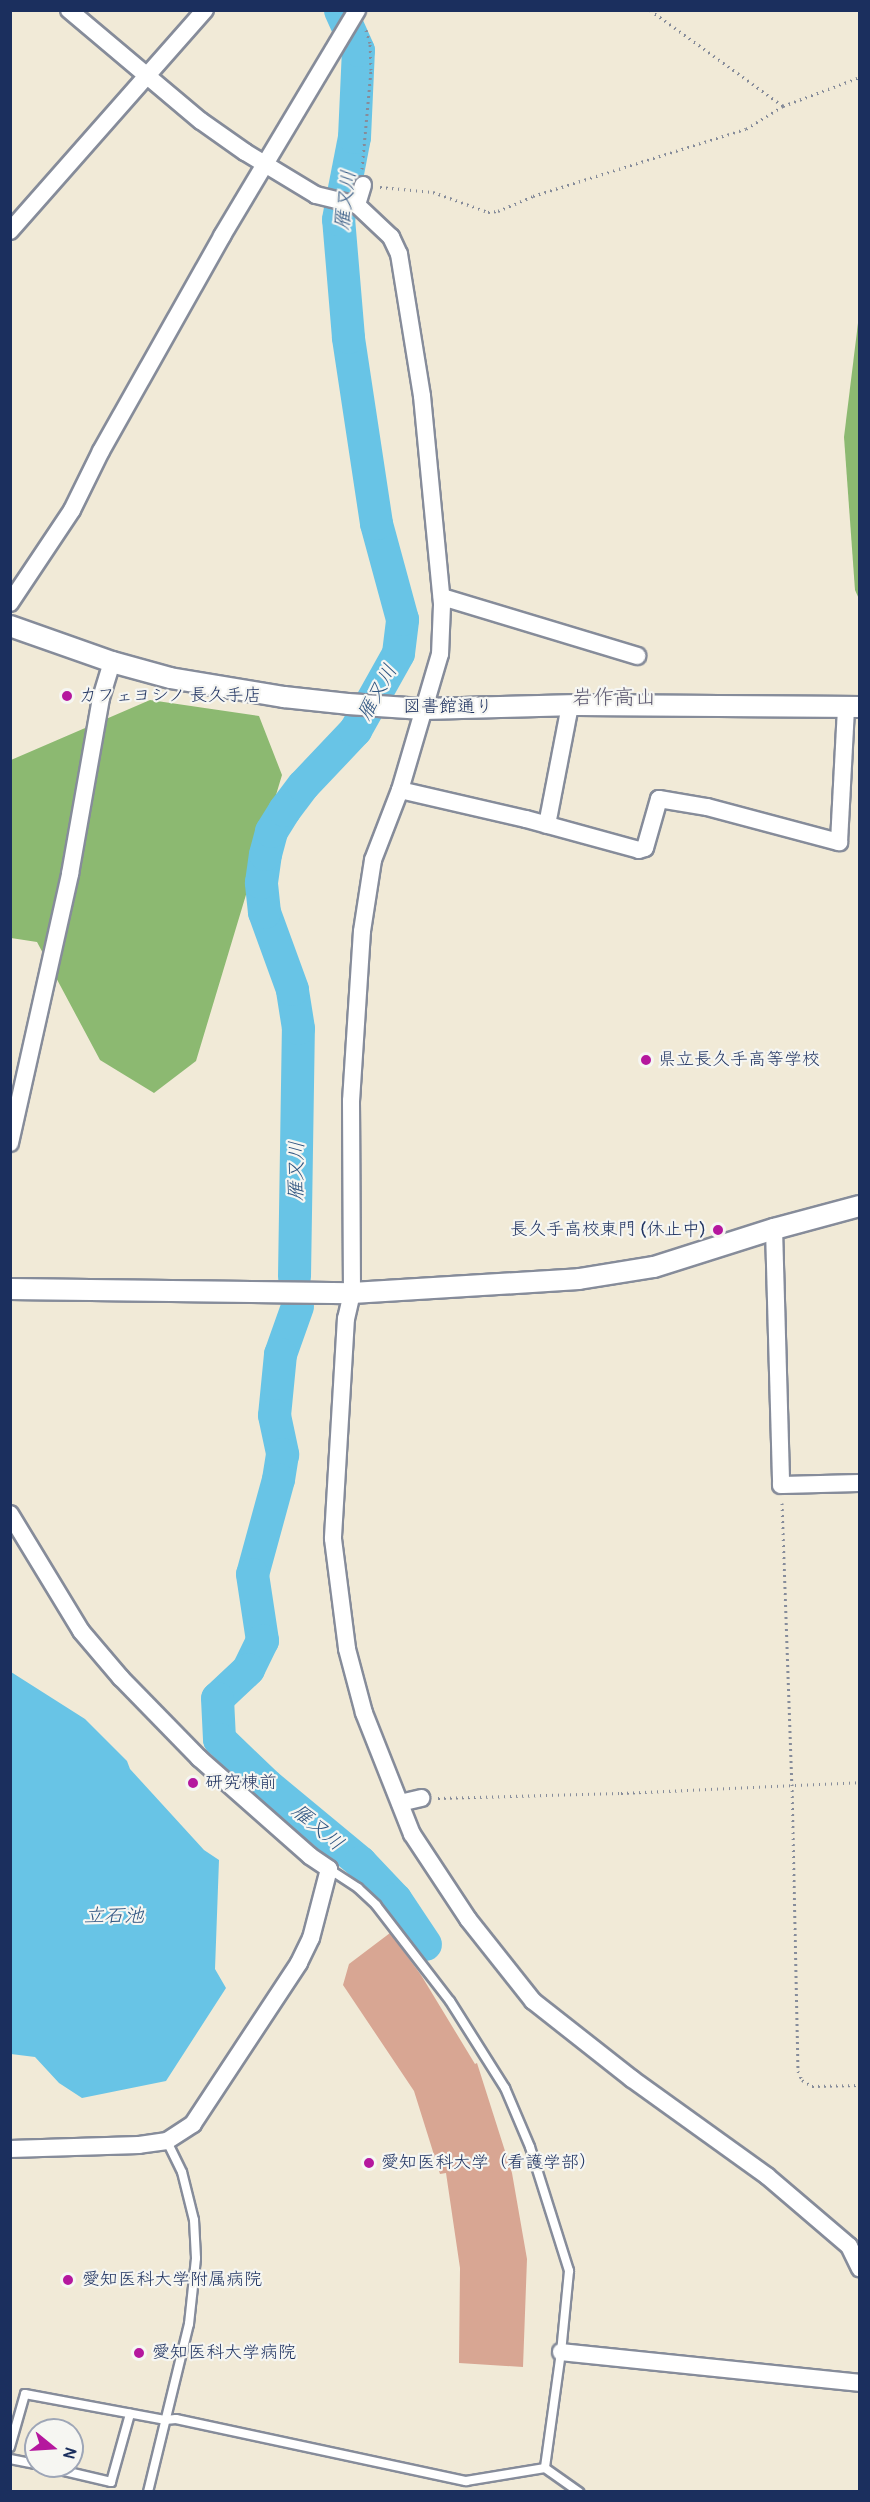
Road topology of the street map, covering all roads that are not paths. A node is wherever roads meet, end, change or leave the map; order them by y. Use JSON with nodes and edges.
{"nodes":[{"id":1,"x":69,"y":10,"type":"edge"},
{"id":2,"x":204,"y":10,"type":"edge"},
{"id":3,"x":352,"y":17,"type":"edge"},
{"id":4,"x":147,"y":76,"type":"junction"},
{"id":5,"x":264,"y":165,"type":"junction"},
{"id":6,"x":363,"y":186,"type":"road end"},
{"id":7,"x":355,"y":204,"type":"junction"},
{"id":8,"x":10,"y":231,"type":"edge"},
{"id":9,"x":442,"y":597,"type":"junction"},
{"id":10,"x":10,"y":603,"type":"edge"},
{"id":11,"x":10,"y":626,"type":"edge"},
{"id":12,"x":637,"y":656,"type":"dead end"},
{"id":13,"x":112,"y":662,"type":"junction"},
{"id":14,"x":570,"y":705,"type":"junction"},
{"id":15,"x":853,"y":707,"type":"edge"},
{"id":16,"x":423,"y":709,"type":"junction"},
{"id":17,"x":400,"y":790,"type":"junction"},
{"id":18,"x":547,"y":825,"type":"junction"},
{"id":19,"x":10,"y":1143,"type":"edge"},
{"id":20,"x":860,"y":1206,"type":"edge"},
{"id":21,"x":774,"y":1229,"type":"junction"},
{"id":22,"x":10,"y":1289,"type":"edge"},
{"id":23,"x":352,"y":1293,"type":"junction"},
{"id":24,"x":860,"y":1483,"type":"edge"},
{"id":25,"x":10,"y":1514,"type":"edge"},
{"id":26,"x":421,"y":1798,"type":"road end"},
{"id":27,"x":400,"y":1803,"type":"junction"},
{"id":28,"x":329,"y":1869,"type":"junction"},
{"id":29,"x":167,"y":2141,"type":"junction"},
{"id":30,"x":10,"y":2149,"type":"edge"},
{"id":31,"x":860,"y":2269,"type":"edge"},
{"id":32,"x":561,"y":2352,"type":"junction"},
{"id":33,"x":860,"y":2383,"type":"edge"},
{"id":34,"x":130,"y":2414,"type":"junction"},
{"id":35,"x":165,"y":2420,"type":"junction"},
{"id":36,"x":10,"y":2447,"type":"edge"},
{"id":37,"x":544,"y":2468,"type":"junction"},
{"id":38,"x":84,"y":2476,"type":"edge"},
{"id":39,"x":148,"y":2492,"type":"edge"},
{"id":40,"x":579,"y":2492,"type":"edge"}],
"edges":[{"from":1,"to":4,"type":"street"},
{"from":2,"to":4,"type":"street"},
{"from":3,"to":5,"type":"street"},
{"from":4,"to":5,"type":"street"},
{"from":4,"to":8,"type":"street"},
{"from":5,"to":7,"type":"street"},
{"from":5,"to":10,"type":"street"},
{"from":6,"to":7,"type":"street"},
{"from":7,"to":9,"type":"street"},
{"from":9,"to":12,"type":"street"},
{"from":9,"to":16,"type":"street"},
{"from":11,"to":13,"type":"street","name":"図書館通り"},
{"from":13,"to":16,"type":"street","name":"図書館通り"},
{"from":13,"to":19,"type":"street"},
{"from":14,"to":15,"type":"street","name":"図書館通り"},
{"from":14,"to":16,"type":"street","name":"図書館通り"},
{"from":14,"to":18,"type":"street"},
{"from":15,"to":18,"type":"street"},
{"from":16,"to":17,"type":"street"},
{"from":17,"to":18,"type":"street"},
{"from":17,"to":23,"type":"street"},
{"from":20,"to":21,"type":"street"},
{"from":21,"to":23,"type":"street"},
{"from":21,"to":24,"type":"street"},
{"from":22,"to":23,"type":"street"},
{"from":23,"to":27,"type":"street"},
{"from":25,"to":28,"type":"street"},
{"from":26,"to":27,"type":"street"},
{"from":27,"to":31,"type":"street"},
{"from":28,"to":29,"type":"street"},
{"from":28,"to":32,"type":"lane"},
{"from":29,"to":30,"type":"street"},
{"from":29,"to":35,"type":"lane"},
{"from":32,"to":33,"type":"street"},
{"from":32,"to":37,"type":"lane"},
{"from":34,"to":35,"type":"lane"},
{"from":34,"to":36,"type":"lane"},
{"from":34,"to":38,"type":"lane"},
{"from":35,"to":37,"type":"lane"},
{"from":35,"to":39,"type":"lane"},
{"from":37,"to":40,"type":"lane"}]}
